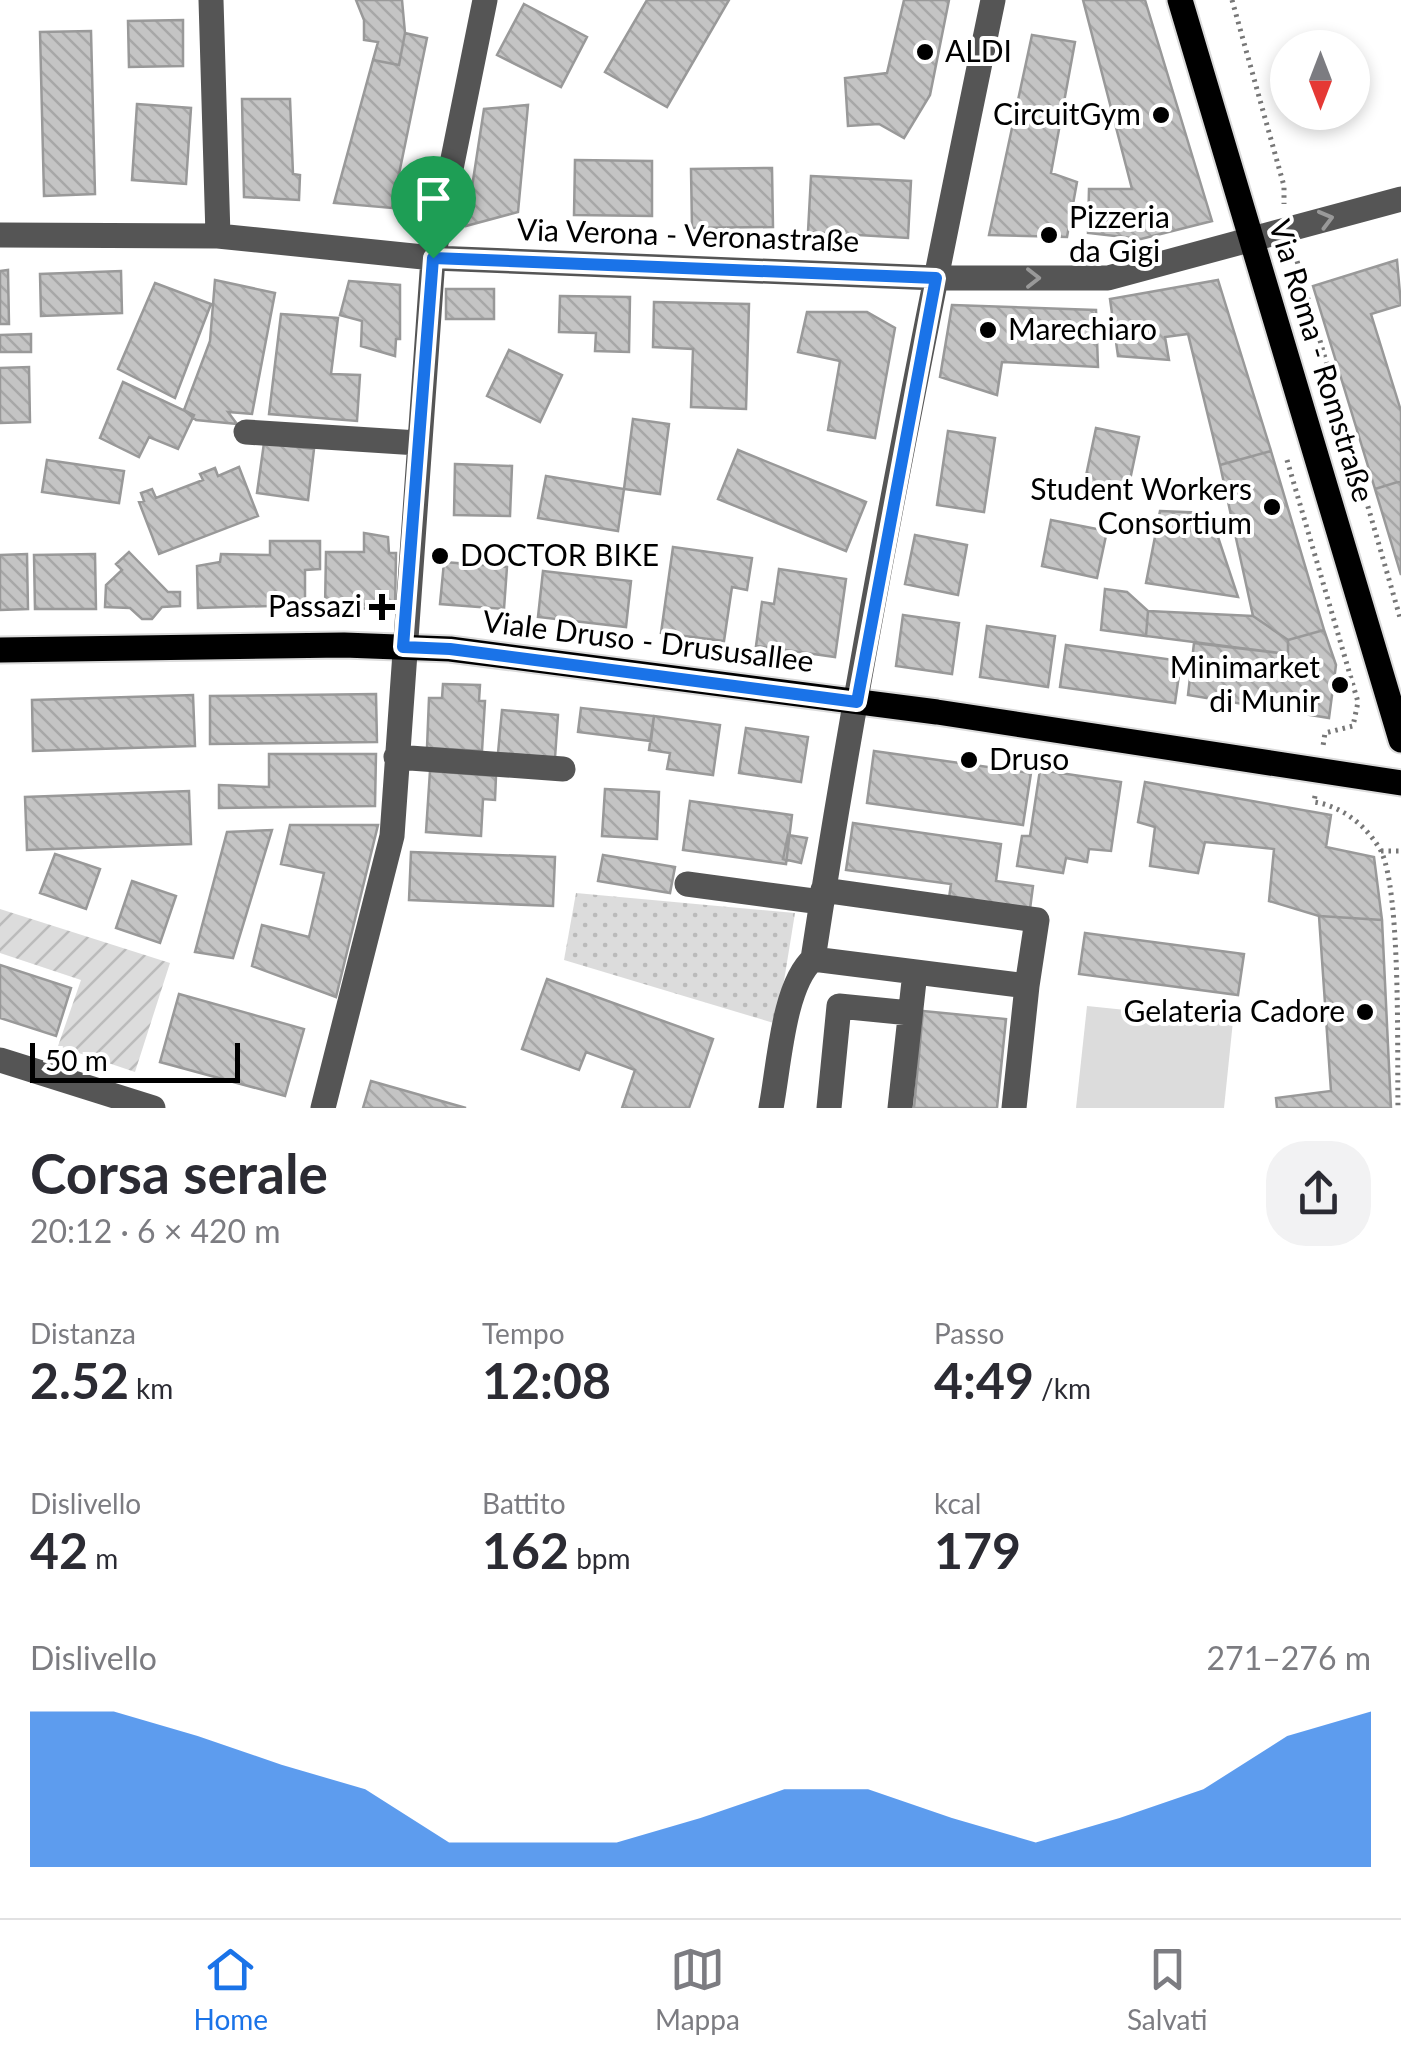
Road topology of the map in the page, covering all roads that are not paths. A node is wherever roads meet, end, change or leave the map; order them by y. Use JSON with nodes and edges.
{"nodes":[{"id":1,"x":211,"y":0,"type":"edge"},
{"id":2,"x":485,"y":0,"type":"edge"},
{"id":3,"x":993,"y":0,"type":"edge"},
{"id":4,"x":1180,"y":0,"type":"edge"},
{"id":5,"x":1401,"y":199,"type":"edge"},
{"id":6,"x":0,"y":236,"type":"edge"},
{"id":7,"x":218,"y":236,"type":"junction"},
{"id":8,"x":1250,"y":240,"type":"junction"},
{"id":9,"x":433,"y":258,"type":"junction"},
{"id":10,"x":936,"y":278,"type":"junction"},
{"id":11,"x":246,"y":432,"type":"dead end"},
{"id":12,"x":418,"y":443,"type":"junction"},
{"id":13,"x":403,"y":647,"type":"junction"},
{"id":14,"x":0,"y":650,"type":"edge"},
{"id":15,"x":857,"y":702,"type":"junction"},
{"id":16,"x":1401,"y":740,"type":"edge"},
{"id":17,"x":396,"y":756,"type":"junction"},
{"id":18,"x":563,"y":769,"type":"dead end"},
{"id":19,"x":1401,"y":783,"type":"edge"},
{"id":20,"x":686,"y":884,"type":"dead end"},
{"id":21,"x":822,"y":896,"type":"junction"},
{"id":22,"x":813,"y":959,"type":"junction"},
{"id":23,"x":914,"y":972,"type":"junction"},
{"id":24,"x":1027,"y":986,"type":"junction"},
{"id":25,"x":910,"y":1012,"type":"junction"},
{"id":26,"x":0,"y":1060,"type":"edge"},
{"id":27,"x":152,"y":1108,"type":"edge"},
{"id":28,"x":323,"y":1108,"type":"edge"},
{"id":29,"x":771,"y":1108,"type":"edge"},
{"id":30,"x":829,"y":1108,"type":"edge"},
{"id":31,"x":900,"y":1108,"type":"edge"},
{"id":32,"x":1014,"y":1108,"type":"edge"}],
"edges":[{"from":1,"to":7,"type":"street"},
{"from":2,"to":9,"type":"street"},
{"from":3,"to":10,"type":"street"},
{"from":4,"to":8,"type":"main road","name":"Via Roma - Romstraße"},
{"from":8,"to":5,"type":"street","name":"Via Verona - Veronastraße","one_way":true},
{"from":6,"to":7,"type":"street","name":"Via Verona - Veronastraße"},
{"from":7,"to":9,"type":"street","name":"Via Verona - Veronastraße"},
{"from":10,"to":8,"type":"street","name":"Via Verona - Veronastraße","one_way":true},
{"from":8,"to":16,"type":"main road","name":"Via Roma - Romstraße"},
{"from":9,"to":10,"type":"street","name":"Via Verona - Veronastraße"},
{"from":9,"to":12,"type":"street"},
{"from":10,"to":15,"type":"street"},
{"from":11,"to":12,"type":"street"},
{"from":12,"to":13,"type":"street"},
{"from":13,"to":14,"type":"main road","name":"Viale Druso - Drususallee"},
{"from":13,"to":15,"type":"main road","name":"Viale Druso - Drususallee"},
{"from":13,"to":17,"type":"street"},
{"from":15,"to":19,"type":"main road","name":"Viale Druso - Drususallee"},
{"from":15,"to":21,"type":"street"},
{"from":17,"to":18,"type":"street"},
{"from":17,"to":28,"type":"street"},
{"from":20,"to":21,"type":"street"},
{"from":21,"to":22,"type":"street"},
{"from":21,"to":24,"type":"street"},
{"from":22,"to":23,"type":"street"},
{"from":22,"to":29,"type":"street"},
{"from":23,"to":24,"type":"street"},
{"from":23,"to":25,"type":"street"},
{"from":24,"to":32,"type":"street"},
{"from":25,"to":30,"type":"street"},
{"from":25,"to":31,"type":"street"},
{"from":26,"to":27,"type":"street"}]}
